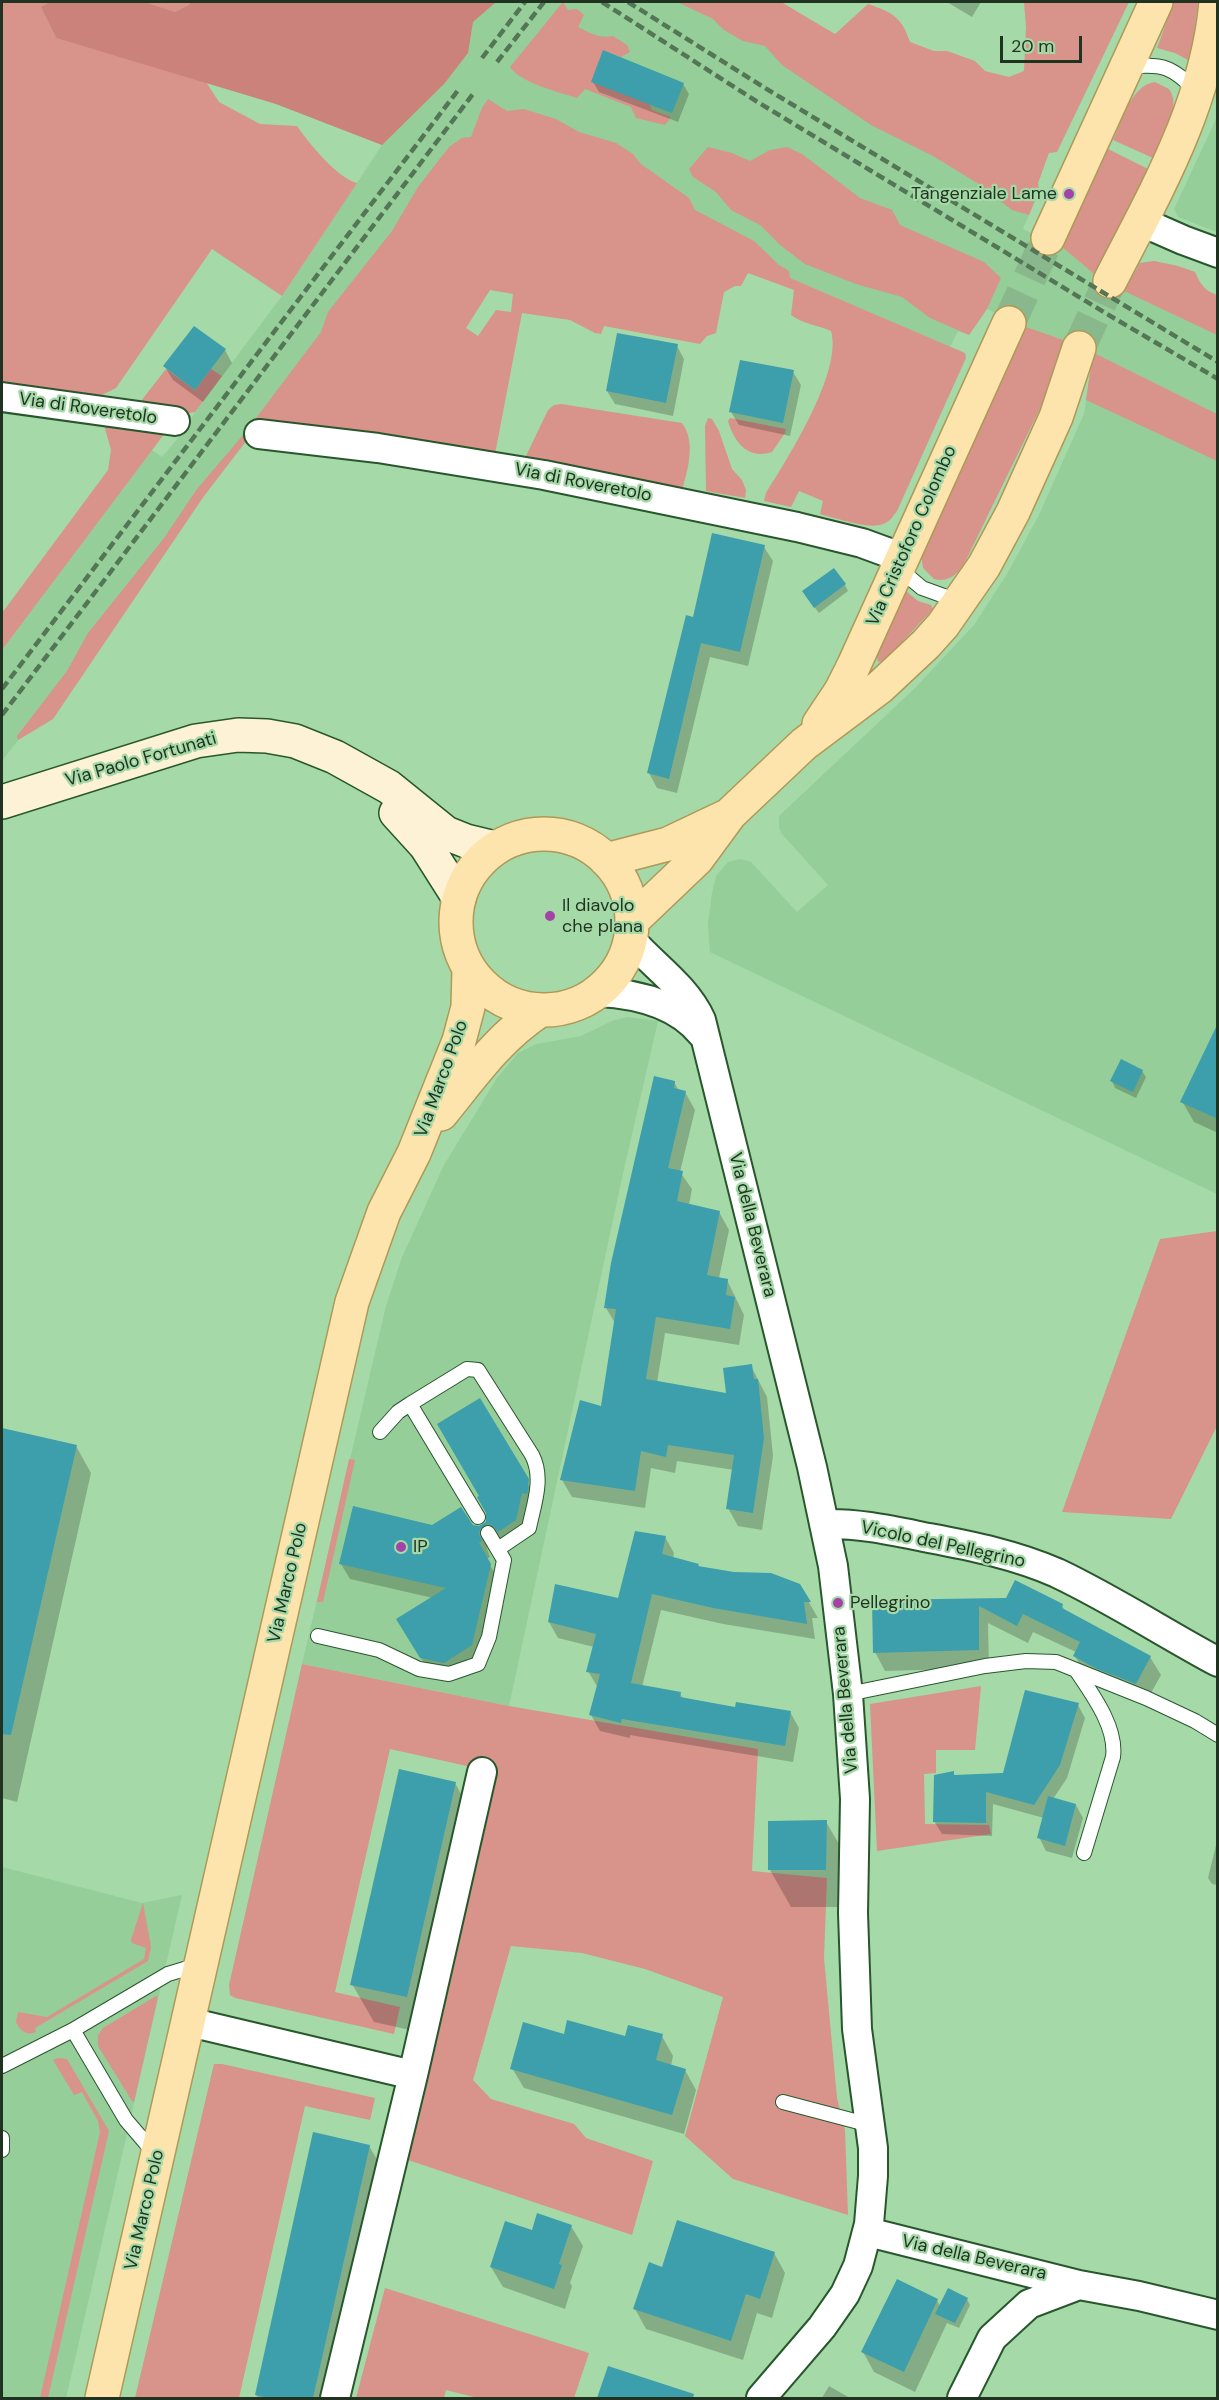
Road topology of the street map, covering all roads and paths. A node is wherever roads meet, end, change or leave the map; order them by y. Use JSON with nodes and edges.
{"nodes":[{"id":1,"x":1156,"y":2,"type":"edge"},
{"id":2,"x":1216,"y":2,"type":"edge"},
{"id":3,"x":1127,"y":67,"type":"junction"},
{"id":4,"x":1198,"y":93,"type":"junction"},
{"id":5,"x":1142,"y":222,"type":"junction"},
{"id":6,"x":1048,"y":238,"type":"tunnel mouth"},
{"id":7,"x":1218,"y":253,"type":"edge"},
{"id":8,"x":1110,"y":281,"type":"tunnel mouth"},
{"id":9,"x":1009,"y":323,"type":"tunnel mouth"},
{"id":10,"x":1079,"y":348,"type":"tunnel mouth"},
{"id":11,"x":2,"y":397,"type":"edge"},
{"id":12,"x":175,"y":421,"type":"dead end"},
{"id":13,"x":259,"y":434,"type":"dead end"},
{"id":14,"x":900,"y":563,"type":"junction"},
{"id":15,"x":960,"y":601,"type":"junction"},
{"id":16,"x":804,"y":744,"type":"junction"},
{"id":17,"x":349,"y":764,"type":"junction"},
{"id":18,"x":2,"y":802,"type":"edge"},
{"id":19,"x":730,"y":814,"type":"junction"},
{"id":20,"x":495,"y":848,"type":"junction"},
{"id":21,"x":606,"y":860,"type":"junction"},
{"id":22,"x":459,"y":898,"type":"junction"},
{"id":23,"x":631,"y":930,"type":"junction"},
{"id":24,"x":469,"y":969,"type":"junction"},
{"id":25,"x":599,"y":992,"type":"junction"},
{"id":26,"x":539,"y":1011,"type":"junction"},
{"id":27,"x":705,"y":1039,"type":"junction"},
{"id":28,"x":414,"y":1153,"type":"junction"},
{"id":29,"x":410,"y":1404,"type":"junction"},
{"id":30,"x":380,"y":1432,"type":"dead end"},
{"id":31,"x":478,"y":1517,"type":"dead end"},
{"id":32,"x":824,"y":1524,"type":"junction"},
{"id":33,"x":488,"y":1533,"type":"dead end"},
{"id":34,"x":498,"y":1549,"type":"junction"},
{"id":35,"x":318,"y":1636,"type":"dead end"},
{"id":36,"x":1218,"y":1662,"type":"edge"},
{"id":37,"x":1076,"y":1670,"type":"junction"},
{"id":38,"x":848,"y":1694,"type":"junction"},
{"id":39,"x":1218,"y":1735,"type":"edge"},
{"id":40,"x":482,"y":1772,"type":"dead end"},
{"id":41,"x":1084,"y":1853,"type":"dead end"},
{"id":42,"x":201,"y":1964,"type":"junction"},
{"id":43,"x":189,"y":2022,"type":"junction"},
{"id":44,"x":73,"y":2030,"type":"junction"},
{"id":45,"x":2,"y":2066,"type":"edge"},
{"id":46,"x":413,"y":2075,"type":"junction"},
{"id":47,"x":783,"y":2102,"type":"dead end"},
{"id":48,"x":870,"y":2125,"type":"junction"},
{"id":49,"x":2,"y":2138,"type":"edge"},
{"id":50,"x":2,"y":2150,"type":"edge"},
{"id":51,"x":157,"y":2157,"type":"junction"},
{"id":52,"x":868,"y":2232,"type":"junction"},
{"id":53,"x":1079,"y":2285,"type":"junction"},
{"id":54,"x":1218,"y":2315,"type":"edge"},
{"id":55,"x":102,"y":2398,"type":"edge"},
{"id":56,"x":335,"y":2398,"type":"edge"},
{"id":57,"x":761,"y":2398,"type":"edge"},
{"id":58,"x":962,"y":2398,"type":"edge"}],
"edges":[{"from":1,"to":3,"type":"main road"},
{"from":2,"to":4,"type":"main road"},
{"from":3,"to":4,"type":"lane"},
{"from":3,"to":6,"type":"main road"},
{"from":4,"to":5,"type":"main road"},
{"from":5,"to":7,"type":"street"},
{"from":5,"to":8,"type":"main road"},
{"from":9,"to":14,"type":"main road","name":"Via Cristoforo Colombo"},
{"from":10,"to":15,"type":"main road","name":"Via Cristoforo Colombo"},
{"from":11,"to":12,"type":"street","name":"Via di Roveretolo"},
{"from":13,"to":14,"type":"street","name":"Via di Roveretolo"},
{"from":14,"to":15,"type":"lane"},
{"from":14,"to":16,"type":"main road","name":"Via Cristoforo Colombo"},
{"from":15,"to":16,"type":"main road","name":"Via Cristoforo Colombo"},
{"from":16,"to":19,"type":"main road","name":"Via Cristoforo Colombo"},
{"from":17,"to":18,"type":"street","name":"Via Paolo Fortunati"},
{"from":17,"to":20,"type":"street","name":"Via Paolo Fortunati"},
{"from":17,"to":22,"type":"street","name":"Via Paolo Fortunati"},
{"from":19,"to":21,"type":"main road","name":"Via Cristoforo Colombo"},
{"from":19,"to":23,"type":"main road","name":"Via Cristoforo Colombo"},
{"from":20,"to":21,"type":"main road"},
{"from":20,"to":22,"type":"main road"},
{"from":21,"to":23,"type":"main road"},
{"from":22,"to":24,"type":"main road"},
{"from":23,"to":25,"type":"main road"},
{"from":23,"to":27,"type":"street","name":"Via della Beverara"},
{"from":24,"to":26,"type":"main road"},
{"from":24,"to":28,"type":"main road","name":"Via Marco Polo"},
{"from":25,"to":26,"type":"main road"},
{"from":25,"to":27,"type":"street"},
{"from":26,"to":28,"type":"main road","name":"Via Marco Polo"},
{"from":27,"to":32,"type":"street","name":"Via della Beverara"},
{"from":28,"to":42,"type":"main road","name":"Via Marco Polo"},
{"from":29,"to":30,"type":"lane"},
{"from":29,"to":31,"type":"lane"},
{"from":29,"to":34,"type":"lane"},
{"from":32,"to":36,"type":"street","name":"Vicolo del Pellegrino"},
{"from":32,"to":38,"type":"street","name":"Via della Beverara"},
{"from":33,"to":34,"type":"lane"},
{"from":34,"to":35,"type":"lane"},
{"from":37,"to":38,"type":"lane"},
{"from":37,"to":39,"type":"lane"},
{"from":37,"to":41,"type":"lane"},
{"from":38,"to":48,"type":"street","name":"Via della Beverara"},
{"from":40,"to":46,"type":"street"},
{"from":42,"to":43,"type":"main road","name":"Via Marco Polo"},
{"from":42,"to":44,"type":"lane"},
{"from":43,"to":46,"type":"street"},
{"from":43,"to":51,"type":"main road","name":"Via Marco Polo"},
{"from":44,"to":45,"type":"lane"},
{"from":44,"to":51,"type":"lane"},
{"from":46,"to":56,"type":"street"},
{"from":47,"to":48,"type":"lane"},
{"from":48,"to":52,"type":"street","name":"Via della Beverara"},
{"from":49,"to":50,"type":"lane"},
{"from":51,"to":55,"type":"main road","name":"Via Marco Polo"},
{"from":52,"to":53,"type":"street","name":"Via della Beverara"},
{"from":52,"to":57,"type":"street","name":"Via della Beverara"},
{"from":53,"to":54,"type":"street","name":"Via della Beverara"},
{"from":53,"to":58,"type":"street","name":"Via della Beverara"}]}
